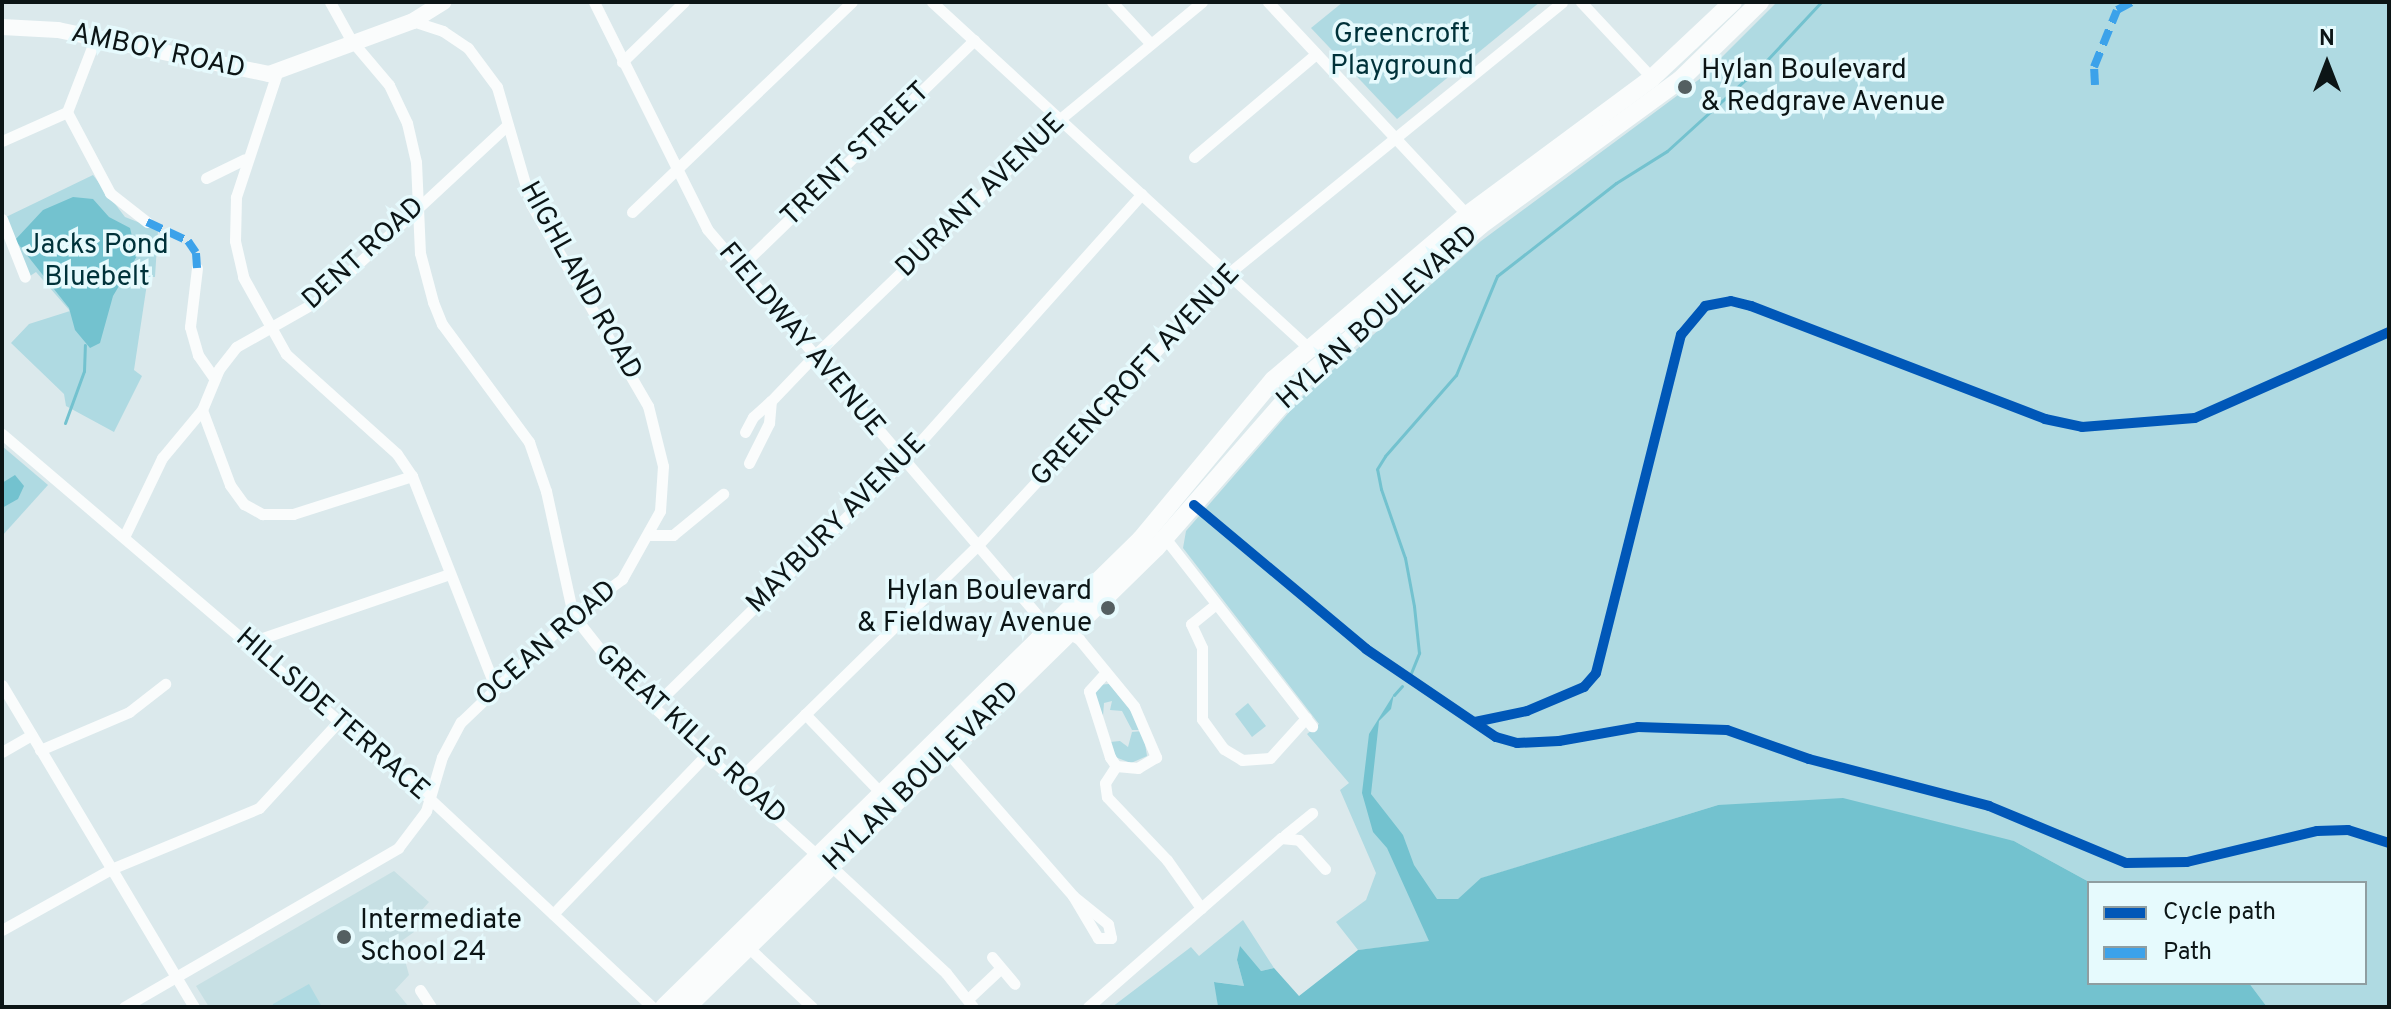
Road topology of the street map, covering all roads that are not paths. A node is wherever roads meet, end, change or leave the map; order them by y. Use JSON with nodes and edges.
{"nodes":[{"id":1,"x":330,"y":2,"type":"edge"},
{"id":2,"x":443,"y":2,"type":"edge"},
{"id":3,"x":594,"y":2,"type":"edge"},
{"id":4,"x":684,"y":2,"type":"edge"},
{"id":5,"x":852,"y":2,"type":"edge"},
{"id":6,"x":932,"y":2,"type":"edge"},
{"id":7,"x":1112,"y":2,"type":"edge"},
{"id":8,"x":1202,"y":2,"type":"edge"},
{"id":9,"x":1268,"y":2,"type":"edge"},
{"id":10,"x":1562,"y":2,"type":"edge"},
{"id":11,"x":1581,"y":2,"type":"edge"},
{"id":12,"x":1733,"y":2,"type":"edge"},
{"id":13,"x":1760,"y":2,"type":"edge"},
{"id":14,"x":413,"y":21,"type":"junction"},
{"id":15,"x":2,"y":27,"type":"edge"},
{"id":16,"x":96,"y":37,"type":"junction"},
{"id":17,"x":351,"y":40,"type":"junction"},
{"id":18,"x":974,"y":40,"type":"junction"},
{"id":19,"x":1151,"y":44,"type":"junction"},
{"id":20,"x":1316,"y":54,"type":"junction"},
{"id":21,"x":622,"y":62,"type":"junction"},
{"id":22,"x":277,"y":73,"type":"junction"},
{"id":23,"x":1652,"y":78,"type":"junction"},
{"id":24,"x":67,"y":112,"type":"junction"},
{"id":25,"x":1060,"y":119,"type":"junction"},
{"id":26,"x":506,"y":126,"type":"junction"},
{"id":27,"x":1396,"y":139,"type":"junction"},
{"id":28,"x":2,"y":141,"type":"edge"},
{"id":29,"x":1194,"y":157,"type":"dead end"},
{"id":30,"x":245,"y":159,"type":"junction"},
{"id":31,"x":675,"y":172,"type":"junction"},
{"id":32,"x":206,"y":178,"type":"dead end"},
{"id":33,"x":1142,"y":194,"type":"junction"},
{"id":34,"x":416,"y":208,"type":"junction"},
{"id":35,"x":632,"y":212,"type":"dead end"},
{"id":36,"x":1467,"y":215,"type":"junction"},
{"id":37,"x":2,"y":219,"type":"edge"},
{"id":38,"x":147,"y":222,"type":"dead end"},
{"id":39,"x":197,"y":268,"type":"dead end"},
{"id":40,"x":738,"y":269,"type":"junction"},
{"id":41,"x":1229,"y":273,"type":"junction"},
{"id":42,"x":25,"y":277,"type":"dead end"},
{"id":43,"x":269,"y":327,"type":"junction"},
{"id":44,"x":1310,"y":348,"type":"junction"},
{"id":45,"x":814,"y":356,"type":"junction"},
{"id":46,"x":1324,"y":362,"type":"junction"},
{"id":47,"x":215,"y":379,"type":"junction"},
{"id":48,"x":771,"y":401,"type":"junction"},
{"id":49,"x":202,"y":410,"type":"junction"},
{"id":50,"x":745,"y":432,"type":"dead end"},
{"id":51,"x":2,"y":434,"type":"edge"},
{"id":52,"x":903,"y":461,"type":"junction"},
{"id":53,"x":749,"y":463,"type":"dead end"},
{"id":54,"x":412,"y":476,"type":"junction"},
{"id":55,"x":723,"y":494,"type":"dead end"},
{"id":56,"x":649,"y":535,"type":"junction"},
{"id":57,"x":124,"y":537,"type":"junction"},
{"id":58,"x":1165,"y":538,"type":"junction"},
{"id":59,"x":977,"y":546,"type":"junction"},
{"id":60,"x":449,"y":574,"type":"junction"},
{"id":61,"x":1216,"y":604,"type":"junction"},
{"id":62,"x":573,"y":615,"type":"junction"},
{"id":63,"x":1051,"y":625,"type":"junction"},
{"id":64,"x":1069,"y":634,"type":"junction"},
{"id":65,"x":248,"y":643,"type":"junction"},
{"id":66,"x":1105,"y":673,"type":"junction"},
{"id":67,"x":165,"y":684,"type":"dead end"},
{"id":68,"x":2,"y":685,"type":"edge"},
{"id":69,"x":495,"y":687,"type":"junction"},
{"id":70,"x":654,"y":706,"type":"junction"},
{"id":71,"x":805,"y":714,"type":"junction"},
{"id":72,"x":339,"y":721,"type":"junction"},
{"id":73,"x":31,"y":735,"type":"junction"},
{"id":74,"x":40,"y":750,"type":"junction"},
{"id":75,"x":2,"y":752,"type":"edge"},
{"id":76,"x":948,"y":753,"type":"junction"},
{"id":77,"x":707,"y":754,"type":"junction"},
{"id":78,"x":1116,"y":766,"type":"junction"},
{"id":79,"x":737,"y":781,"type":"junction"},
{"id":80,"x":882,"y":794,"type":"junction"},
{"id":81,"x":430,"y":799,"type":"junction"},
{"id":82,"x":1312,"y":813,"type":"dead end"},
{"id":83,"x":1280,"y":838,"type":"junction"},
{"id":84,"x":824,"y":861,"type":"junction"},
{"id":85,"x":111,"y":869,"type":"junction"},
{"id":86,"x":1325,"y":869,"type":"dead end"},
{"id":87,"x":1073,"y":896,"type":"dead end"},
{"id":88,"x":1201,"y":908,"type":"junction"},
{"id":89,"x":553,"y":914,"type":"junction"},
{"id":90,"x":2,"y":930,"type":"edge"},
{"id":91,"x":748,"y":947,"type":"junction"},
{"id":92,"x":992,"y":957,"type":"dead end"},
{"id":93,"x":1000,"y":969,"type":"junction"},
{"id":94,"x":175,"y":977,"type":"junction"},
{"id":95,"x":1015,"y":984,"type":"dead end"},
{"id":96,"x":420,"y":990,"type":"dead end"},
{"id":97,"x":970,"y":1003,"type":"edge"},
{"id":98,"x":124,"y":1007,"type":"edge"},
{"id":99,"x":194,"y":1007,"type":"edge"},
{"id":100,"x":431,"y":1007,"type":"edge"},
{"id":101,"x":652,"y":1007,"type":"edge"},
{"id":102,"x":664,"y":1007,"type":"edge"},
{"id":103,"x":687,"y":1007,"type":"edge"},
{"id":104,"x":812,"y":1007,"type":"edge"},
{"id":105,"x":1088,"y":1007,"type":"edge"}],
"edges":[{"from":1,"to":17,"type":"street","name":"GREAT KILLS ROAD"},
{"from":2,"to":14,"type":"main road","name":"AMBOY ROAD"},
{"from":3,"to":21,"type":"street","name":"FIELDWAY AVENUE"},
{"from":4,"to":21,"type":"street"},
{"from":5,"to":31,"type":"street"},
{"from":6,"to":18,"type":"street"},
{"from":7,"to":19,"type":"street"},
{"from":8,"to":19,"type":"street","name":"DURANT AVENUE"},
{"from":9,"to":20,"type":"street"},
{"from":10,"to":27,"type":"street","name":"GREENCROFT AVENUE"},
{"from":11,"to":23,"type":"street"},
{"from":12,"to":23,"type":"main road","name":"HYLAN BOULEVARD"},
{"from":13,"to":46,"type":"main road","name":"HYLAN BOULEVARD"},
{"from":14,"to":17,"type":"main road","name":"AMBOY ROAD"},
{"from":14,"to":26,"type":"street","name":"HIGHLAND ROAD"},
{"from":15,"to":16,"type":"main road","name":"AMBOY ROAD"},
{"from":16,"to":22,"type":"main road","name":"AMBOY ROAD"},
{"from":16,"to":24,"type":"street"},
{"from":17,"to":22,"type":"main road","name":"AMBOY ROAD"},
{"from":17,"to":34,"type":"street","name":"GREAT KILLS ROAD"},
{"from":18,"to":25,"type":"street"},
{"from":18,"to":40,"type":"street","name":"TRENT STREET"},
{"from":19,"to":25,"type":"street","name":"DURANT AVENUE"},
{"from":20,"to":27,"type":"street"},
{"from":20,"to":29,"type":"street"},
{"from":21,"to":31,"type":"street","name":"FIELDWAY AVENUE"},
{"from":22,"to":30,"type":"street"},
{"from":23,"to":36,"type":"main road","name":"HYLAN BOULEVARD"},
{"from":24,"to":28,"type":"street"},
{"from":24,"to":38,"type":"street"},
{"from":25,"to":33,"type":"street"},
{"from":25,"to":45,"type":"street","name":"DURANT AVENUE"},
{"from":26,"to":34,"type":"street","name":"DENT ROAD"},
{"from":26,"to":56,"type":"street","name":"HIGHLAND ROAD"},
{"from":27,"to":36,"type":"street"},
{"from":27,"to":41,"type":"street","name":"GREENCROFT AVENUE"},
{"from":30,"to":32,"type":"street"},
{"from":30,"to":43,"type":"street"},
{"from":31,"to":35,"type":"street"},
{"from":31,"to":40,"type":"street","name":"FIELDWAY AVENUE"},
{"from":33,"to":41,"type":"street"},
{"from":33,"to":52,"type":"street","name":"MAYBURY AVENUE"},
{"from":34,"to":43,"type":"street","name":"DENT ROAD"},
{"from":34,"to":62,"type":"street","name":"GREAT KILLS ROAD"},
{"from":36,"to":44,"type":"main road","name":"HYLAN BOULEVARD"},
{"from":37,"to":42,"type":"street"},
{"from":39,"to":47,"type":"street"},
{"from":40,"to":45,"type":"street","name":"FIELDWAY AVENUE"},
{"from":41,"to":44,"type":"street"},
{"from":41,"to":59,"type":"street","name":"GREENCROFT AVENUE"},
{"from":43,"to":47,"type":"street","name":"DENT ROAD"},
{"from":43,"to":54,"type":"street"},
{"from":44,"to":46,"type":"street"},
{"from":44,"to":63,"type":"main road","name":"HYLAN BOULEVARD"},
{"from":45,"to":48,"type":"street","name":"DURANT AVENUE"},
{"from":45,"to":52,"type":"street","name":"FIELDWAY AVENUE"},
{"from":46,"to":58,"type":"main road","name":"HYLAN BOULEVARD"},
{"from":47,"to":49,"type":"street","name":"DENT ROAD"},
{"from":48,"to":50,"type":"street","name":"DURANT AVENUE"},
{"from":48,"to":53,"type":"street","name":"DURANT AVENUE"},
{"from":49,"to":54,"type":"street"},
{"from":49,"to":57,"type":"street","name":"DENT ROAD"},
{"from":51,"to":57,"type":"street","name":"HILLSIDE TERRACE"},
{"from":52,"to":59,"type":"street","name":"FIELDWAY AVENUE"},
{"from":52,"to":70,"type":"street","name":"MAYBURY AVENUE"},
{"from":54,"to":60,"type":"street"},
{"from":55,"to":56,"type":"street"},
{"from":56,"to":62,"type":"street","name":"OCEAN ROAD"},
{"from":57,"to":65,"type":"street","name":"HILLSIDE TERRACE"},
{"from":58,"to":61,"type":"street"},
{"from":58,"to":64,"type":"main road","name":"HYLAN BOULEVARD"},
{"from":59,"to":63,"type":"street","name":"FIELDWAY AVENUE"},
{"from":59,"to":71,"type":"street","name":"GREENCROFT AVENUE"},
{"from":60,"to":65,"type":"street"},
{"from":60,"to":69,"type":"street"},
{"from":61,"to":61,"type":"street"},
{"from":62,"to":69,"type":"street","name":"OCEAN ROAD"},
{"from":62,"to":70,"type":"street","name":"GREAT KILLS ROAD"},
{"from":63,"to":64,"type":"street","name":"FIELDWAY AVENUE"},
{"from":63,"to":80,"type":"main road","name":"HYLAN BOULEVARD"},
{"from":64,"to":66,"type":"street"},
{"from":64,"to":76,"type":"main road","name":"HYLAN BOULEVARD"},
{"from":65,"to":72,"type":"street","name":"HILLSIDE TERRACE"},
{"from":66,"to":78,"type":"street"},
{"from":66,"to":78,"type":"street"},
{"from":67,"to":74,"type":"street"},
{"from":68,"to":73,"type":"street"},
{"from":69,"to":81,"type":"street","name":"OCEAN ROAD"},
{"from":70,"to":77,"type":"street","name":"GREAT KILLS ROAD"},
{"from":71,"to":79,"type":"street","name":"GREENCROFT AVENUE"},
{"from":71,"to":80,"type":"street"},
{"from":72,"to":81,"type":"street","name":"HILLSIDE TERRACE"},
{"from":72,"to":85,"type":"street"},
{"from":73,"to":74,"type":"street"},
{"from":73,"to":75,"type":"street"},
{"from":74,"to":85,"type":"street"},
{"from":76,"to":84,"type":"main road","name":"HYLAN BOULEVARD"},
{"from":76,"to":87,"type":"street"},
{"from":77,"to":79,"type":"street","name":"GREAT KILLS ROAD"},
{"from":77,"to":89,"type":"street"},
{"from":78,"to":88,"type":"street"},
{"from":79,"to":84,"type":"street","name":"GREAT KILLS ROAD"},
{"from":80,"to":84,"type":"main road","name":"HYLAN BOULEVARD"},
{"from":81,"to":89,"type":"street","name":"HILLSIDE TERRACE"},
{"from":81,"to":94,"type":"street"},
{"from":82,"to":83,"type":"street"},
{"from":83,"to":86,"type":"street"},
{"from":83,"to":88,"type":"street"},
{"from":84,"to":91,"type":"main road","name":"HYLAN BOULEVARD"},
{"from":84,"to":97,"type":"street","name":"GREAT KILLS ROAD"},
{"from":84,"to":102,"type":"main road","name":"HYLAN BOULEVARD"},
{"from":85,"to":90,"type":"street"},
{"from":85,"to":94,"type":"street"},
{"from":88,"to":105,"type":"street"},
{"from":89,"to":101,"type":"street","name":"HILLSIDE TERRACE"},
{"from":91,"to":103,"type":"main road","name":"HYLAN BOULEVARD"},
{"from":91,"to":104,"type":"street"},
{"from":92,"to":93,"type":"street"},
{"from":93,"to":95,"type":"street"},
{"from":93,"to":97,"type":"street"},
{"from":94,"to":98,"type":"street"},
{"from":94,"to":99,"type":"street"},
{"from":96,"to":100,"type":"street"}]}
